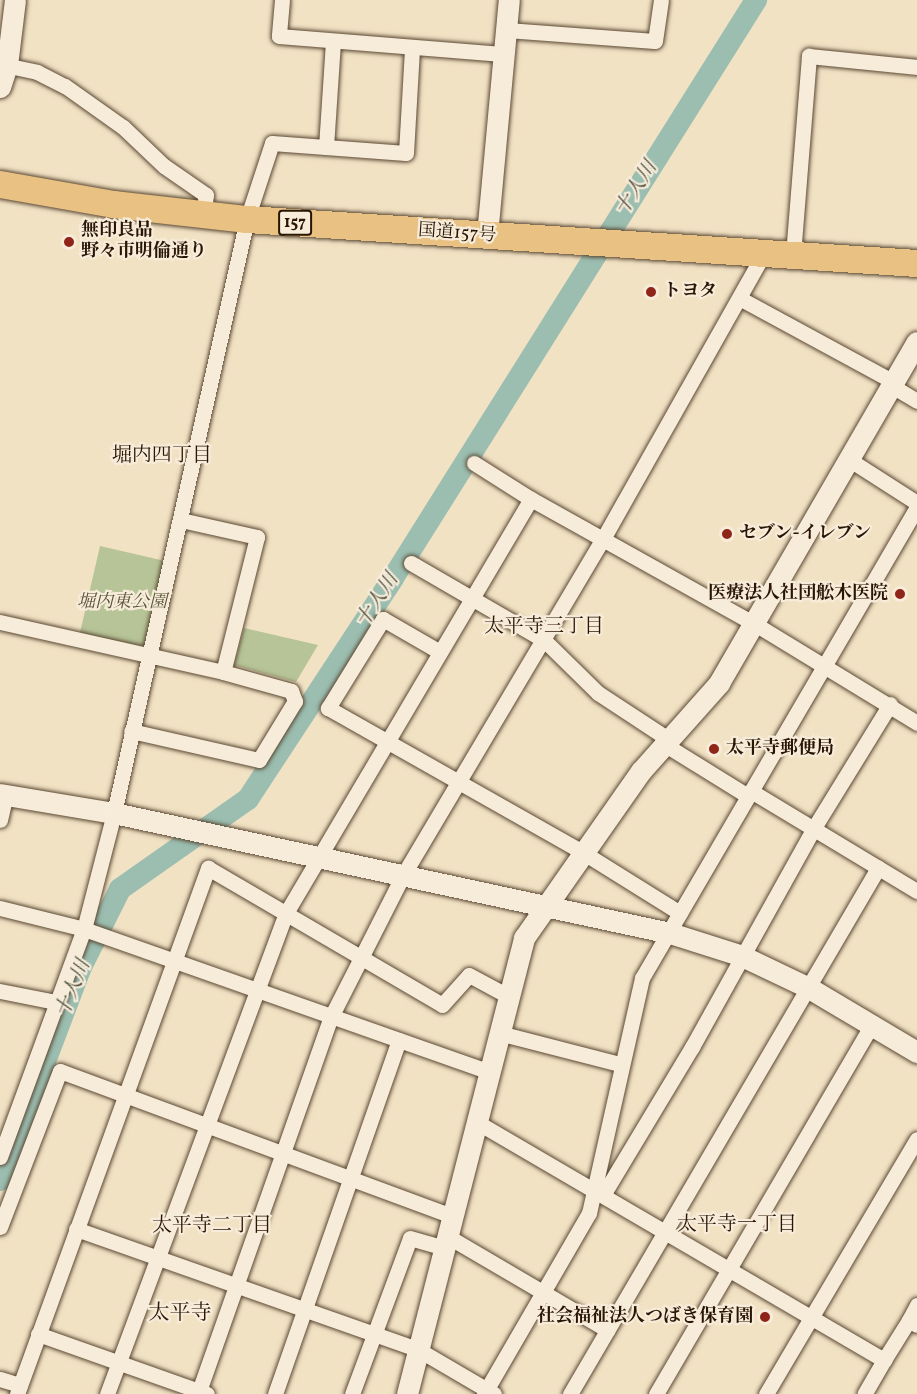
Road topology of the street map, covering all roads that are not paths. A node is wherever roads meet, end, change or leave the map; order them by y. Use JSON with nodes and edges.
{"nodes":[{"id":1,"x":15,"y":0,"type":"edge"},
{"id":2,"x":282,"y":0,"type":"edge"},
{"id":3,"x":509,"y":0,"type":"edge"},
{"id":4,"x":661,"y":0,"type":"edge"},
{"id":5,"x":507,"y":30,"type":"junction"},
{"id":6,"x":333,"y":42,"type":"junction"},
{"id":7,"x":412,"y":48,"type":"junction"},
{"id":8,"x":505,"y":54,"type":"junction"},
{"id":9,"x":4,"y":65,"type":"edge"},
{"id":10,"x":917,"y":67,"type":"edge"},
{"id":11,"x":0,"y":87,"type":"edge"},
{"id":12,"x":326,"y":147,"type":"junction"},
{"id":13,"x":0,"y":184,"type":"edge"},
{"id":14,"x":203,"y":214,"type":"junction"},
{"id":15,"x":247,"y":219,"type":"junction"},
{"id":16,"x":487,"y":235,"type":"junction"},
{"id":17,"x":764,"y":253,"type":"junction"},
{"id":18,"x":793,"y":255,"type":"junction"},
{"id":19,"x":917,"y":262,"type":"edge"},
{"id":20,"x":741,"y":299,"type":"junction"},
{"id":21,"x":917,"y":342,"type":"edge"},
{"id":22,"x":893,"y":384,"type":"junction"},
{"id":23,"x":917,"y":401,"type":"edge"},
{"id":24,"x":850,"y":460,"type":"junction"},
{"id":25,"x":474,"y":463,"type":"dead end"},
{"id":26,"x":531,"y":499,"type":"junction"},
{"id":27,"x":917,"y":505,"type":"edge"},
{"id":28,"x":181,"y":520,"type":"junction"},
{"id":29,"x":604,"y":537,"type":"junction"},
{"id":30,"x":411,"y":563,"type":"dead end"},
{"id":31,"x":473,"y":599,"type":"junction"},
{"id":32,"x":0,"y":621,"type":"edge"},
{"id":33,"x":755,"y":624,"type":"junction"},
{"id":34,"x":544,"y":640,"type":"junction"},
{"id":35,"x":440,"y":652,"type":"junction"},
{"id":36,"x":148,"y":656,"type":"junction"},
{"id":37,"x":823,"y":667,"type":"junction"},
{"id":38,"x":223,"y":672,"type":"junction"},
{"id":39,"x":890,"y":704,"type":"junction"},
{"id":40,"x":917,"y":723,"type":"edge"},
{"id":41,"x":131,"y":731,"type":"junction"},
{"id":42,"x":666,"y":742,"type":"junction"},
{"id":43,"x":386,"y":744,"type":"junction"},
{"id":44,"x":459,"y":781,"type":"junction"},
{"id":45,"x":3,"y":794,"type":"edge"},
{"id":46,"x":750,"y":794,"type":"junction"},
{"id":47,"x":114,"y":813,"type":"junction"},
{"id":48,"x":0,"y":820,"type":"edge"},
{"id":49,"x":812,"y":831,"type":"junction"},
{"id":50,"x":584,"y":853,"type":"junction"},
{"id":51,"x":317,"y":858,"type":"junction"},
{"id":52,"x":878,"y":868,"type":"junction"},
{"id":53,"x":402,"y":877,"type":"junction"},
{"id":54,"x":917,"y":891,"type":"edge"},
{"id":55,"x":546,"y":907,"type":"junction"},
{"id":56,"x":0,"y":908,"type":"edge"},
{"id":57,"x":286,"y":913,"type":"junction"},
{"id":58,"x":680,"y":913,"type":"junction"},
{"id":59,"x":92,"y":932,"type":"junction"},
{"id":60,"x":670,"y":933,"type":"junction"},
{"id":61,"x":742,"y":956,"type":"junction"},
{"id":62,"x":361,"y":959,"type":"junction"},
{"id":63,"x":174,"y":961,"type":"junction"},
{"id":64,"x":809,"y":988,"type":"junction"},
{"id":65,"x":255,"y":990,"type":"junction"},
{"id":66,"x":0,"y":991,"type":"edge"},
{"id":67,"x":508,"y":996,"type":"junction"},
{"id":68,"x":55,"y":1002,"type":"junction"},
{"id":69,"x":331,"y":1017,"type":"junction"},
{"id":70,"x":872,"y":1024,"type":"junction"},
{"id":71,"x":499,"y":1033,"type":"junction"},
{"id":72,"x":399,"y":1040,"type":"junction"},
{"id":73,"x":917,"y":1052,"type":"edge"},
{"id":74,"x":621,"y":1064,"type":"junction"},
{"id":75,"x":489,"y":1072,"type":"junction"},
{"id":76,"x":126,"y":1094,"type":"junction"},
{"id":77,"x":475,"y":1121,"type":"junction"},
{"id":78,"x":205,"y":1124,"type":"junction"},
{"id":79,"x":917,"y":1139,"type":"edge"},
{"id":80,"x":283,"y":1153,"type":"junction"},
{"id":81,"x":0,"y":1157,"type":"edge"},
{"id":82,"x":352,"y":1179,"type":"junction"},
{"id":83,"x":599,"y":1192,"type":"junction"},
{"id":84,"x":0,"y":1227,"type":"edge"},
{"id":85,"x":76,"y":1229,"type":"junction"},
{"id":86,"x":663,"y":1232,"type":"junction"},
{"id":87,"x":448,"y":1234,"type":"junction"},
{"id":88,"x":157,"y":1257,"type":"junction"},
{"id":89,"x":728,"y":1268,"type":"junction"},
{"id":90,"x":236,"y":1285,"type":"junction"},
{"id":91,"x":543,"y":1293,"type":"junction"},
{"id":92,"x":917,"y":1305,"type":"edge"},
{"id":93,"x":306,"y":1310,"type":"junction"},
{"id":94,"x":811,"y":1316,"type":"junction"},
{"id":95,"x":913,"y":1322,"type":"edge"},
{"id":96,"x":607,"y":1330,"type":"junction"},
{"id":97,"x":38,"y":1334,"type":"junction"},
{"id":98,"x":374,"y":1334,"type":"junction"},
{"id":99,"x":418,"y":1350,"type":"junction"},
{"id":100,"x":884,"y":1360,"type":"junction"},
{"id":101,"x":119,"y":1363,"type":"junction"},
{"id":102,"x":0,"y":1378,"type":"edge"},
{"id":103,"x":19,"y":1389,"type":"edge"},
{"id":104,"x":201,"y":1393,"type":"edge"},
{"id":105,"x":488,"y":1393,"type":"edge"},
{"id":106,"x":107,"y":1394,"type":"edge"},
{"id":107,"x":275,"y":1394,"type":"edge"},
{"id":108,"x":352,"y":1394,"type":"edge"},
{"id":109,"x":407,"y":1394,"type":"edge"},
{"id":110,"x":570,"y":1394,"type":"edge"},
{"id":111,"x":656,"y":1394,"type":"edge"},
{"id":112,"x":766,"y":1394,"type":"edge"},
{"id":113,"x":864,"y":1394,"type":"edge"}],
"edges":[{"from":1,"to":9,"type":"street"},
{"from":2,"to":6,"type":"street"},
{"from":3,"to":5,"type":"street"},
{"from":4,"to":5,"type":"street"},
{"from":5,"to":8,"type":"street"},
{"from":6,"to":7,"type":"street"},
{"from":6,"to":12,"type":"street"},
{"from":7,"to":8,"type":"street"},
{"from":7,"to":12,"type":"street"},
{"from":8,"to":16,"type":"street"},
{"from":9,"to":11,"type":"street"},
{"from":9,"to":14,"type":"street"},
{"from":10,"to":18,"type":"street"},
{"from":12,"to":15,"type":"street"},
{"from":13,"to":14,"type":"highway","name":"国道157号","number":"157"},
{"from":14,"to":15,"type":"highway","name":"国道157号","number":"157"},
{"from":15,"to":16,"type":"highway","name":"国道157号","number":"157"},
{"from":15,"to":28,"type":"street"},
{"from":16,"to":17,"type":"highway","name":"国道157号","number":"157"},
{"from":17,"to":18,"type":"highway","name":"国道157号","number":"157"},
{"from":17,"to":20,"type":"street"},
{"from":18,"to":19,"type":"highway","name":"国道157号","number":"157"},
{"from":20,"to":22,"type":"street"},
{"from":20,"to":29,"type":"street"},
{"from":21,"to":22,"type":"street"},
{"from":22,"to":23,"type":"street"},
{"from":22,"to":24,"type":"street"},
{"from":24,"to":27,"type":"street"},
{"from":24,"to":33,"type":"street"},
{"from":25,"to":26,"type":"street"},
{"from":26,"to":29,"type":"street"},
{"from":26,"to":31,"type":"street"},
{"from":27,"to":37,"type":"street"},
{"from":28,"to":36,"type":"street"},
{"from":28,"to":38,"type":"street"},
{"from":29,"to":33,"type":"street"},
{"from":29,"to":34,"type":"street"},
{"from":30,"to":31,"type":"street"},
{"from":31,"to":34,"type":"street"},
{"from":31,"to":35,"type":"street"},
{"from":32,"to":36,"type":"street"},
{"from":33,"to":37,"type":"street"},
{"from":33,"to":42,"type":"street"},
{"from":34,"to":42,"type":"street"},
{"from":34,"to":44,"type":"street"},
{"from":35,"to":43,"type":"street"},
{"from":35,"to":43,"type":"street"},
{"from":36,"to":38,"type":"street"},
{"from":36,"to":41,"type":"street"},
{"from":37,"to":39,"type":"street"},
{"from":37,"to":46,"type":"street"},
{"from":38,"to":41,"type":"street"},
{"from":39,"to":40,"type":"street"},
{"from":39,"to":49,"type":"street"},
{"from":41,"to":47,"type":"street"},
{"from":42,"to":46,"type":"street"},
{"from":42,"to":50,"type":"street"},
{"from":43,"to":44,"type":"street"},
{"from":43,"to":51,"type":"street"},
{"from":44,"to":50,"type":"street"},
{"from":44,"to":53,"type":"street"},
{"from":45,"to":47,"type":"street"},
{"from":45,"to":48,"type":"street"},
{"from":46,"to":49,"type":"street"},
{"from":46,"to":58,"type":"street"},
{"from":47,"to":51,"type":"street"},
{"from":47,"to":59,"type":"street"},
{"from":49,"to":52,"type":"street"},
{"from":49,"to":61,"type":"street"},
{"from":50,"to":55,"type":"street"},
{"from":50,"to":58,"type":"street"},
{"from":51,"to":53,"type":"street"},
{"from":51,"to":57,"type":"street"},
{"from":52,"to":54,"type":"street"},
{"from":52,"to":64,"type":"street"},
{"from":53,"to":55,"type":"street"},
{"from":53,"to":62,"type":"street"},
{"from":55,"to":60,"type":"street"},
{"from":55,"to":67,"type":"street"},
{"from":56,"to":59,"type":"street"},
{"from":57,"to":62,"type":"street"},
{"from":57,"to":63,"type":"street"},
{"from":57,"to":65,"type":"street"},
{"from":58,"to":60,"type":"street"},
{"from":59,"to":63,"type":"street"},
{"from":59,"to":68,"type":"street"},
{"from":60,"to":61,"type":"street"},
{"from":60,"to":74,"type":"street"},
{"from":61,"to":64,"type":"street"},
{"from":61,"to":83,"type":"street"},
{"from":62,"to":67,"type":"street"},
{"from":62,"to":69,"type":"street"},
{"from":63,"to":65,"type":"street"},
{"from":63,"to":76,"type":"street"},
{"from":64,"to":70,"type":"street"},
{"from":64,"to":86,"type":"street"},
{"from":65,"to":69,"type":"street"},
{"from":65,"to":78,"type":"street"},
{"from":66,"to":68,"type":"street"},
{"from":67,"to":71,"type":"street"},
{"from":68,"to":81,"type":"street"},
{"from":69,"to":72,"type":"street"},
{"from":69,"to":80,"type":"street"},
{"from":70,"to":73,"type":"street"},
{"from":70,"to":89,"type":"street"},
{"from":71,"to":74,"type":"street"},
{"from":71,"to":75,"type":"street"},
{"from":72,"to":75,"type":"street"},
{"from":72,"to":82,"type":"street"},
{"from":74,"to":83,"type":"street"},
{"from":75,"to":77,"type":"street"},
{"from":76,"to":78,"type":"street"},
{"from":76,"to":84,"type":"street"},
{"from":76,"to":85,"type":"street"},
{"from":77,"to":83,"type":"street"},
{"from":77,"to":87,"type":"street"},
{"from":78,"to":80,"type":"street"},
{"from":78,"to":88,"type":"street"},
{"from":79,"to":94,"type":"street"},
{"from":80,"to":82,"type":"street"},
{"from":80,"to":90,"type":"street"},
{"from":82,"to":87,"type":"street"},
{"from":82,"to":93,"type":"street"},
{"from":83,"to":86,"type":"street"},
{"from":83,"to":91,"type":"street"},
{"from":85,"to":88,"type":"street"},
{"from":85,"to":97,"type":"street"},
{"from":86,"to":89,"type":"street"},
{"from":86,"to":96,"type":"street"},
{"from":87,"to":91,"type":"street"},
{"from":87,"to":98,"type":"street"},
{"from":87,"to":99,"type":"street"},
{"from":88,"to":90,"type":"street"},
{"from":88,"to":101,"type":"street"},
{"from":89,"to":94,"type":"street"},
{"from":89,"to":111,"type":"street"},
{"from":90,"to":93,"type":"street"},
{"from":90,"to":104,"type":"street"},
{"from":91,"to":96,"type":"street"},
{"from":91,"to":105,"type":"street"},
{"from":92,"to":95,"type":"street"},
{"from":93,"to":98,"type":"street"},
{"from":93,"to":107,"type":"street"},
{"from":94,"to":100,"type":"street"},
{"from":94,"to":112,"type":"street"},
{"from":95,"to":100,"type":"street"},
{"from":96,"to":110,"type":"street"},
{"from":97,"to":101,"type":"street"},
{"from":97,"to":103,"type":"street"},
{"from":98,"to":99,"type":"street"},
{"from":98,"to":108,"type":"street"},
{"from":99,"to":105,"type":"street"},
{"from":99,"to":109,"type":"street"},
{"from":100,"to":113,"type":"street"},
{"from":101,"to":104,"type":"street"},
{"from":101,"to":106,"type":"street"},
{"from":102,"to":103,"type":"street"}]}
